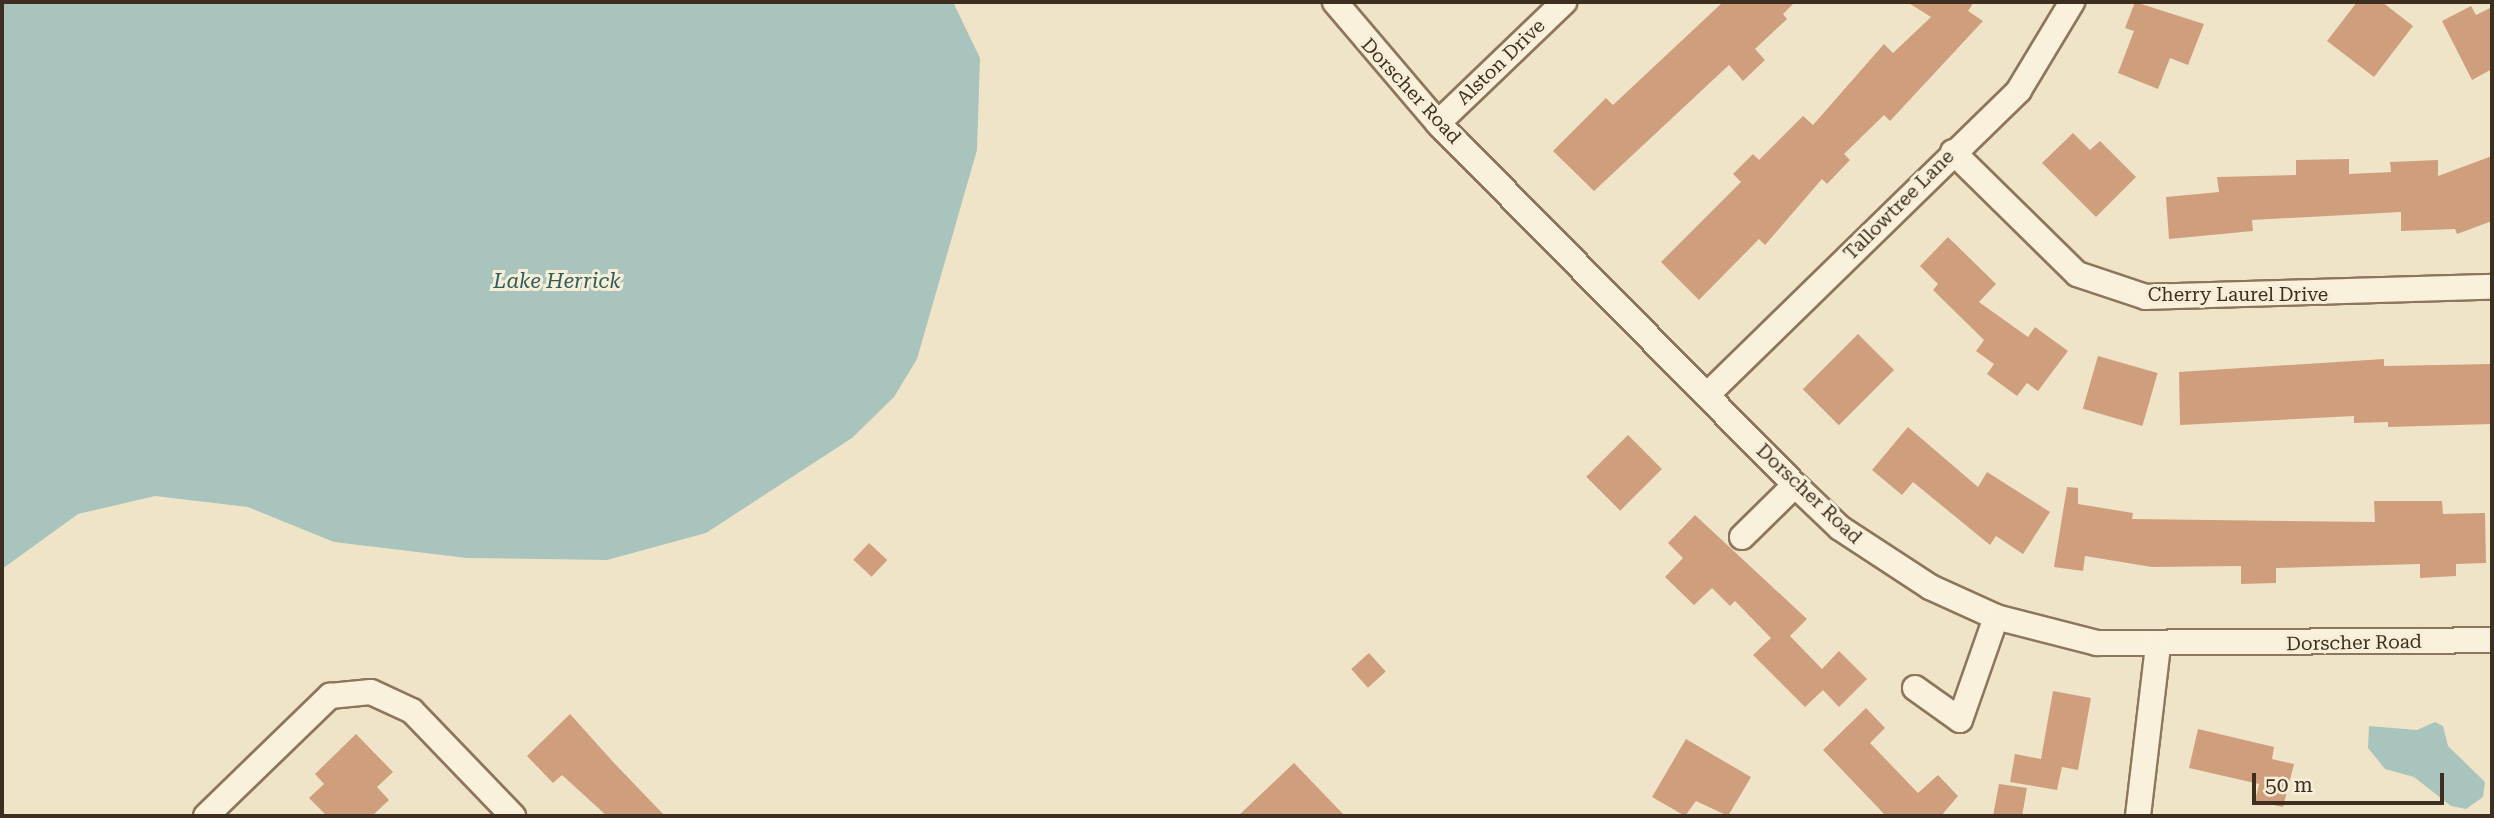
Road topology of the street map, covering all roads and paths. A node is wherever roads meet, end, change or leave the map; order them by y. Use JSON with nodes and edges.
{"nodes":[{"id":1,"x":1335,"y":2,"type":"edge"},
{"id":2,"x":1564,"y":2,"type":"edge"},
{"id":3,"x":2073,"y":2,"type":"edge"},
{"id":4,"x":1438,"y":122,"type":"junction"},
{"id":5,"x":1953,"y":152,"type":"junction"},
{"id":6,"x":2492,"y":287,"type":"edge"},
{"id":7,"x":1707,"y":395,"type":"junction"},
{"id":8,"x":1795,"y":485,"type":"junction"},
{"id":9,"x":1742,"y":537,"type":"dead end"},
{"id":10,"x":1996,"y":617,"type":"junction"},
{"id":11,"x":2492,"y":640,"type":"edge"},
{"id":12,"x":2158,"y":647,"type":"junction"},
{"id":13,"x":1915,"y":688,"type":"dead end"},
{"id":14,"x":206,"y":816,"type":"edge"},
{"id":15,"x":513,"y":816,"type":"edge"},
{"id":16,"x":2138,"y":816,"type":"edge"}],
"edges":[{"from":1,"to":4,"type":"street","name":"Dorscher Road"},
{"from":2,"to":4,"type":"street","name":"Alston Drive"},
{"from":3,"to":5,"type":"street","name":"Tallowtree Lane"},
{"from":4,"to":7,"type":"street","name":"Dorscher Road"},
{"from":5,"to":6,"type":"street","name":"Cherry Laurel Drive"},
{"from":5,"to":7,"type":"street","name":"Tallowtree Lane"},
{"from":7,"to":8,"type":"street","name":"Dorscher Road"},
{"from":8,"to":9,"type":"street"},
{"from":8,"to":10,"type":"street","name":"Dorscher Road"},
{"from":10,"to":12,"type":"street","name":"Dorscher Road"},
{"from":10,"to":13,"type":"street"},
{"from":11,"to":12,"type":"street","name":"Dorscher Road"},
{"from":12,"to":16,"type":"street"},
{"from":14,"to":15,"type":"street"}]}
